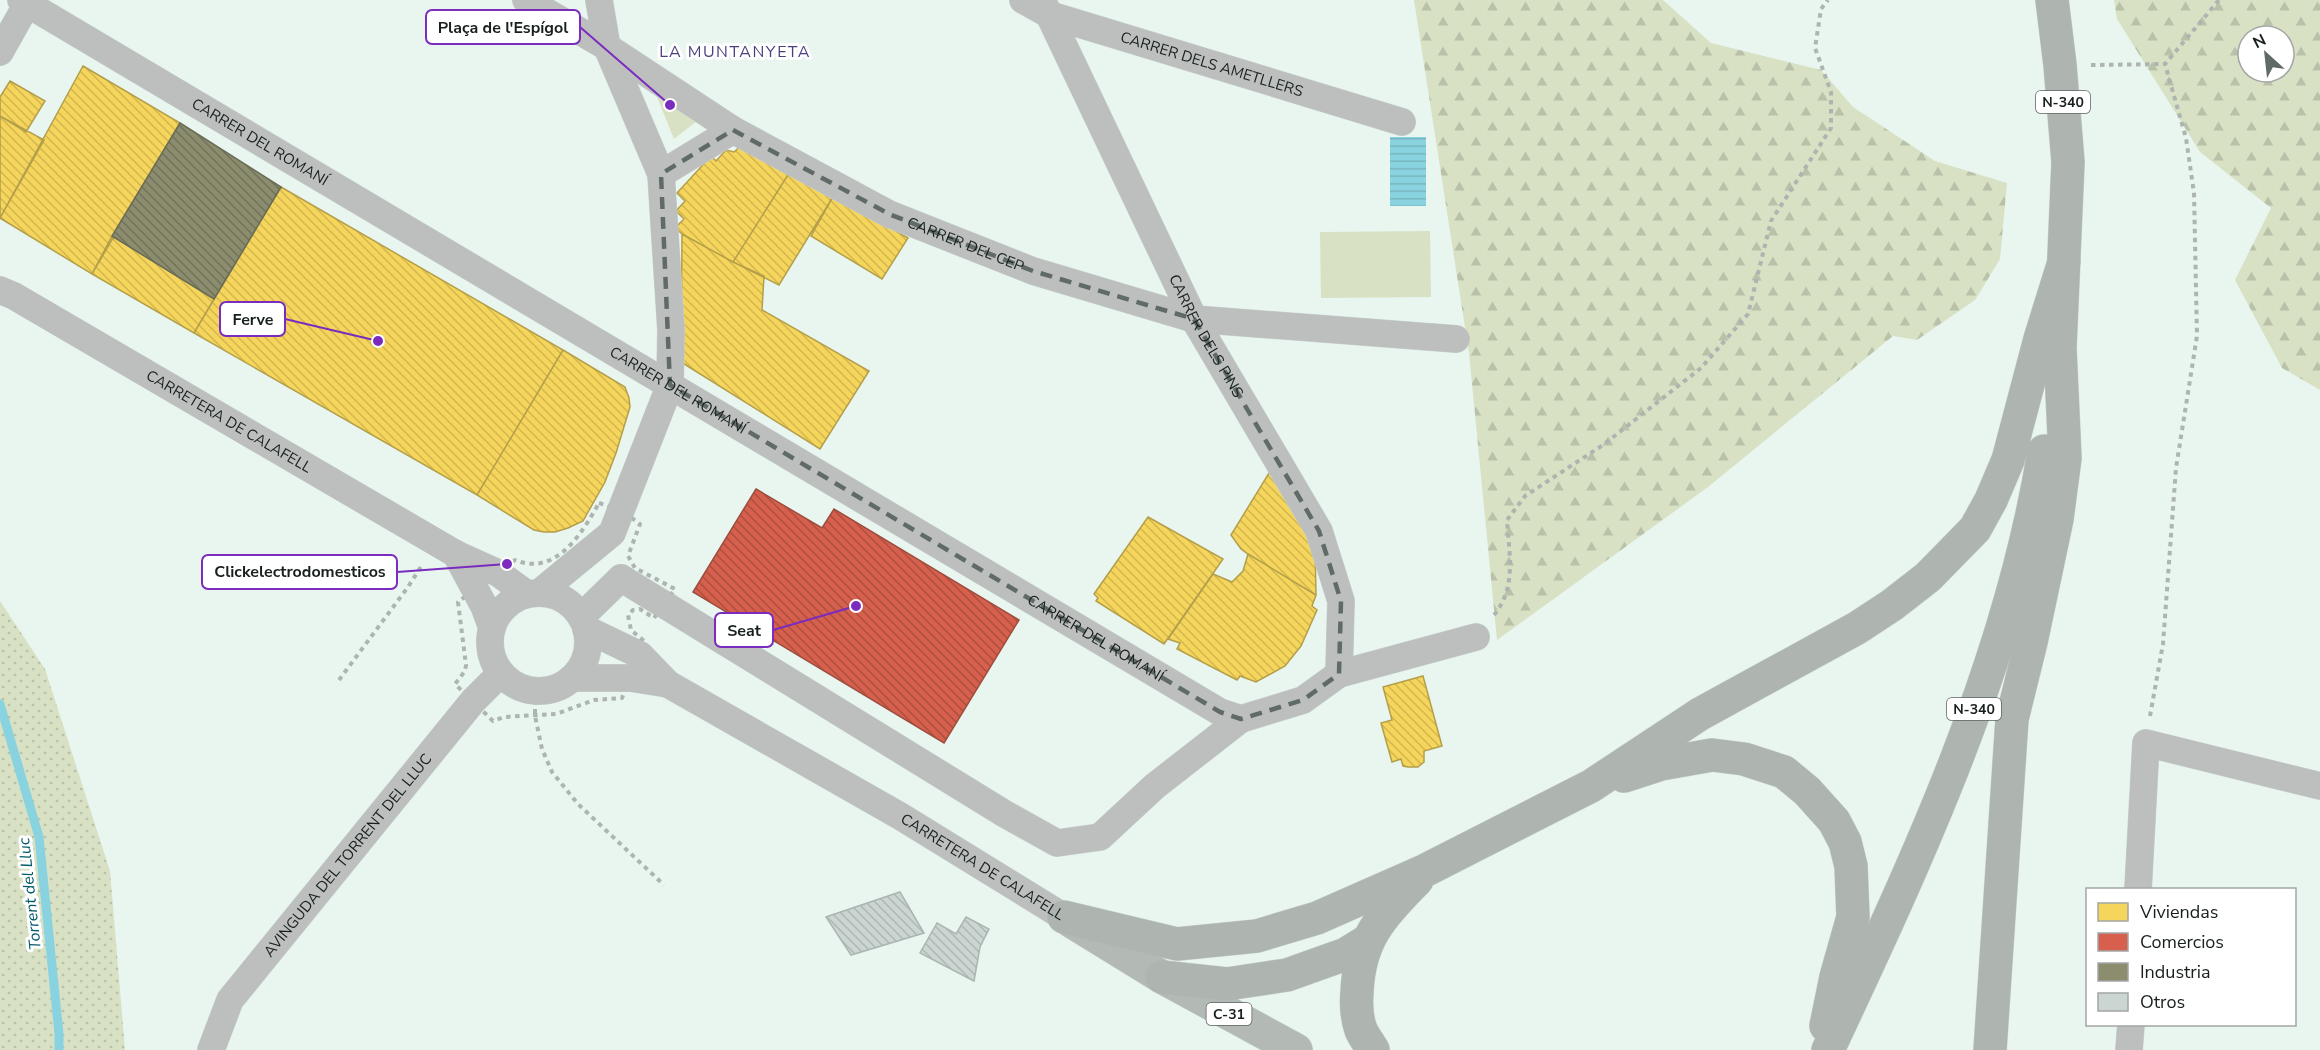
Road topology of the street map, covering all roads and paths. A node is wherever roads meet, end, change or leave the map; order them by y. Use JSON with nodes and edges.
{"nodes":[{"id":1,"x":526,"y":0,"type":"edge"},
{"id":2,"x":599,"y":0,"type":"edge"},
{"id":3,"x":1023,"y":0,"type":"edge"},
{"id":4,"x":1828,"y":0,"type":"edge"},
{"id":5,"x":2052,"y":0,"type":"edge"},
{"id":6,"x":2219,"y":0,"type":"edge"},
{"id":7,"x":24,"y":2,"type":"edge"},
{"id":8,"x":1046,"y":7,"type":"edge"},
{"id":9,"x":607,"y":47,"type":"junction"},
{"id":10,"x":0,"y":52,"type":"edge"},
{"id":11,"x":2165,"y":64,"type":"junction"},
{"id":12,"x":2060,"y":66,"type":"junction"},
{"id":13,"x":1402,"y":122,"type":"dead end"},
{"id":14,"x":733,"y":130,"type":"junction"},
{"id":15,"x":661,"y":174,"type":"junction"},
{"id":16,"x":2064,"y":262,"type":"junction"},
{"id":17,"x":0,"y":290,"type":"edge"},
{"id":18,"x":1194,"y":319,"type":"junction"},
{"id":19,"x":1456,"y":339,"type":"dead end"},
{"id":20,"x":2060,"y":348,"type":"junction"},
{"id":21,"x":670,"y":385,"type":"junction"},
{"id":22,"x":612,"y":533,"type":"junction"},
{"id":23,"x":456,"y":554,"type":"junction"},
{"id":24,"x":426,"y":559,"type":"dead end"},
{"id":25,"x":621,"y":578,"type":"junction"},
{"id":26,"x":533,"y":594,"type":"junction"},
{"id":27,"x":584,"y":623,"type":"junction"},
{"id":28,"x":492,"y":628,"type":"junction"},
{"id":29,"x":1476,"y":637,"type":"joint"},
{"id":30,"x":501,"y":673,"type":"junction"},
{"id":31,"x":1339,"y":674,"type":"junction"},
{"id":32,"x":572,"y":678,"type":"junction"},
{"id":33,"x":339,"y":680,"type":"dead end"},
{"id":34,"x":668,"y":684,"type":"junction"},
{"id":35,"x":535,"y":691,"type":"junction"},
{"id":36,"x":1241,"y":719,"type":"junction"},
{"id":37,"x":2146,"y":743,"type":"junction"},
{"id":38,"x":1591,"y":786,"type":"junction"},
{"id":39,"x":2320,"y":786,"type":"edge"},
{"id":40,"x":1426,"y":870,"type":"junction"},
{"id":41,"x":664,"y":885,"type":"dead end"},
{"id":42,"x":2138,"y":888,"type":"edge"},
{"id":43,"x":1064,"y":917,"type":"junction"},
{"id":44,"x":1367,"y":942,"type":"junction"},
{"id":45,"x":1162,"y":977,"type":"junction"},
{"id":46,"x":2131,"y":1026,"type":"edge"},
{"id":47,"x":211,"y":1050,"type":"edge"},
{"id":48,"x":1296,"y":1050,"type":"edge"},
{"id":49,"x":1373,"y":1050,"type":"edge"},
{"id":50,"x":1821,"y":1050,"type":"edge"},
{"id":51,"x":1828,"y":1050,"type":"edge"},
{"id":52,"x":1990,"y":1050,"type":"edge"},
{"id":53,"x":2129,"y":1050,"type":"edge"}],
"edges":[{"from":1,"to":9,"type":"street","name":"CARRER DEL CEP"},
{"from":2,"to":9,"type":"street"},
{"from":3,"to":8,"type":"street","name":"CARRER DELS AMETLLERS"},
{"from":4,"to":29,"type":"path"},
{"from":5,"to":12,"type":"highway","number":"N-340"},
{"from":6,"to":11,"type":"path"},
{"from":7,"to":10,"type":"street"},
{"from":7,"to":21,"type":"street","name":"CARRER DEL ROMANÍ"},
{"from":8,"to":13,"type":"street","name":"CARRER DELS AMETLLERS"},
{"from":8,"to":18,"type":"street","name":"CARRER DELS PINS"},
{"from":9,"to":14,"type":"street","name":"CARRER DEL CEP"},
{"from":9,"to":15,"type":"street"},
{"from":11,"to":12,"type":"path"},
{"from":11,"to":37,"type":"path"},
{"from":12,"to":16,"type":"highway","number":"N-340"},
{"from":14,"to":15,"type":"street"},
{"from":14,"to":18,"type":"street","name":"CARRER DEL CEP"},
{"from":15,"to":21,"type":"street"},
{"from":16,"to":20,"type":"highway","number":"N-340"},
{"from":16,"to":38,"type":"highway"},
{"from":17,"to":23,"type":"street","name":"CARRETERA DE CALAFELL"},
{"from":18,"to":19,"type":"street","name":"CARRER DEL CEP"},
{"from":18,"to":31,"type":"street","name":"CARRER DELS PINS"},
{"from":20,"to":51,"type":"highway","number":"N-340"},
{"from":20,"to":52,"type":"highway"},
{"from":21,"to":22,"type":"street"},
{"from":21,"to":36,"type":"street","name":"CARRER DEL ROMANÍ"},
{"from":22,"to":25,"type":"street"},
{"from":22,"to":26,"type":"street"},
{"from":23,"to":26,"type":"street","name":"CARRETERA DE CALAFELL"},
{"from":23,"to":28,"type":"street"},
{"from":24,"to":33,"type":"path"},
{"from":25,"to":27,"type":"street"},
{"from":25,"to":36,"type":"street"},
{"from":26,"to":27,"type":"street"},
{"from":26,"to":28,"type":"street"},
{"from":27,"to":32,"type":"street"},
{"from":27,"to":34,"type":"street","name":"CARRETERA DE CALAFELL"},
{"from":28,"to":30,"type":"street"},
{"from":29,"to":31,"type":"street"},
{"from":30,"to":35,"type":"street"},
{"from":30,"to":47,"type":"street","name":"AVINGUDA DEL TORRENT DEL LLUC"},
{"from":31,"to":36,"type":"street"},
{"from":32,"to":34,"type":"street","name":"CARRETERA DE CALAFELL"},
{"from":32,"to":35,"type":"street"},
{"from":34,"to":43,"type":"street","name":"CARRETERA DE CALAFELL"},
{"from":35,"to":41,"type":"path"},
{"from":37,"to":39,"type":"street"},
{"from":37,"to":42,"type":"street"},
{"from":38,"to":40,"type":"highway"},
{"from":38,"to":50,"type":"highway"},
{"from":40,"to":43,"type":"highway"},
{"from":40,"to":44,"type":"highway"},
{"from":43,"to":45,"type":"main road","name":"CARRETERA DE CALAFELL","number":"C-31"},
{"from":44,"to":45,"type":"highway"},
{"from":44,"to":49,"type":"highway"},
{"from":45,"to":48,"type":"main road","name":"CARRETERA DE CALAFELL","number":"C-31"},
{"from":46,"to":53,"type":"street"}]}
